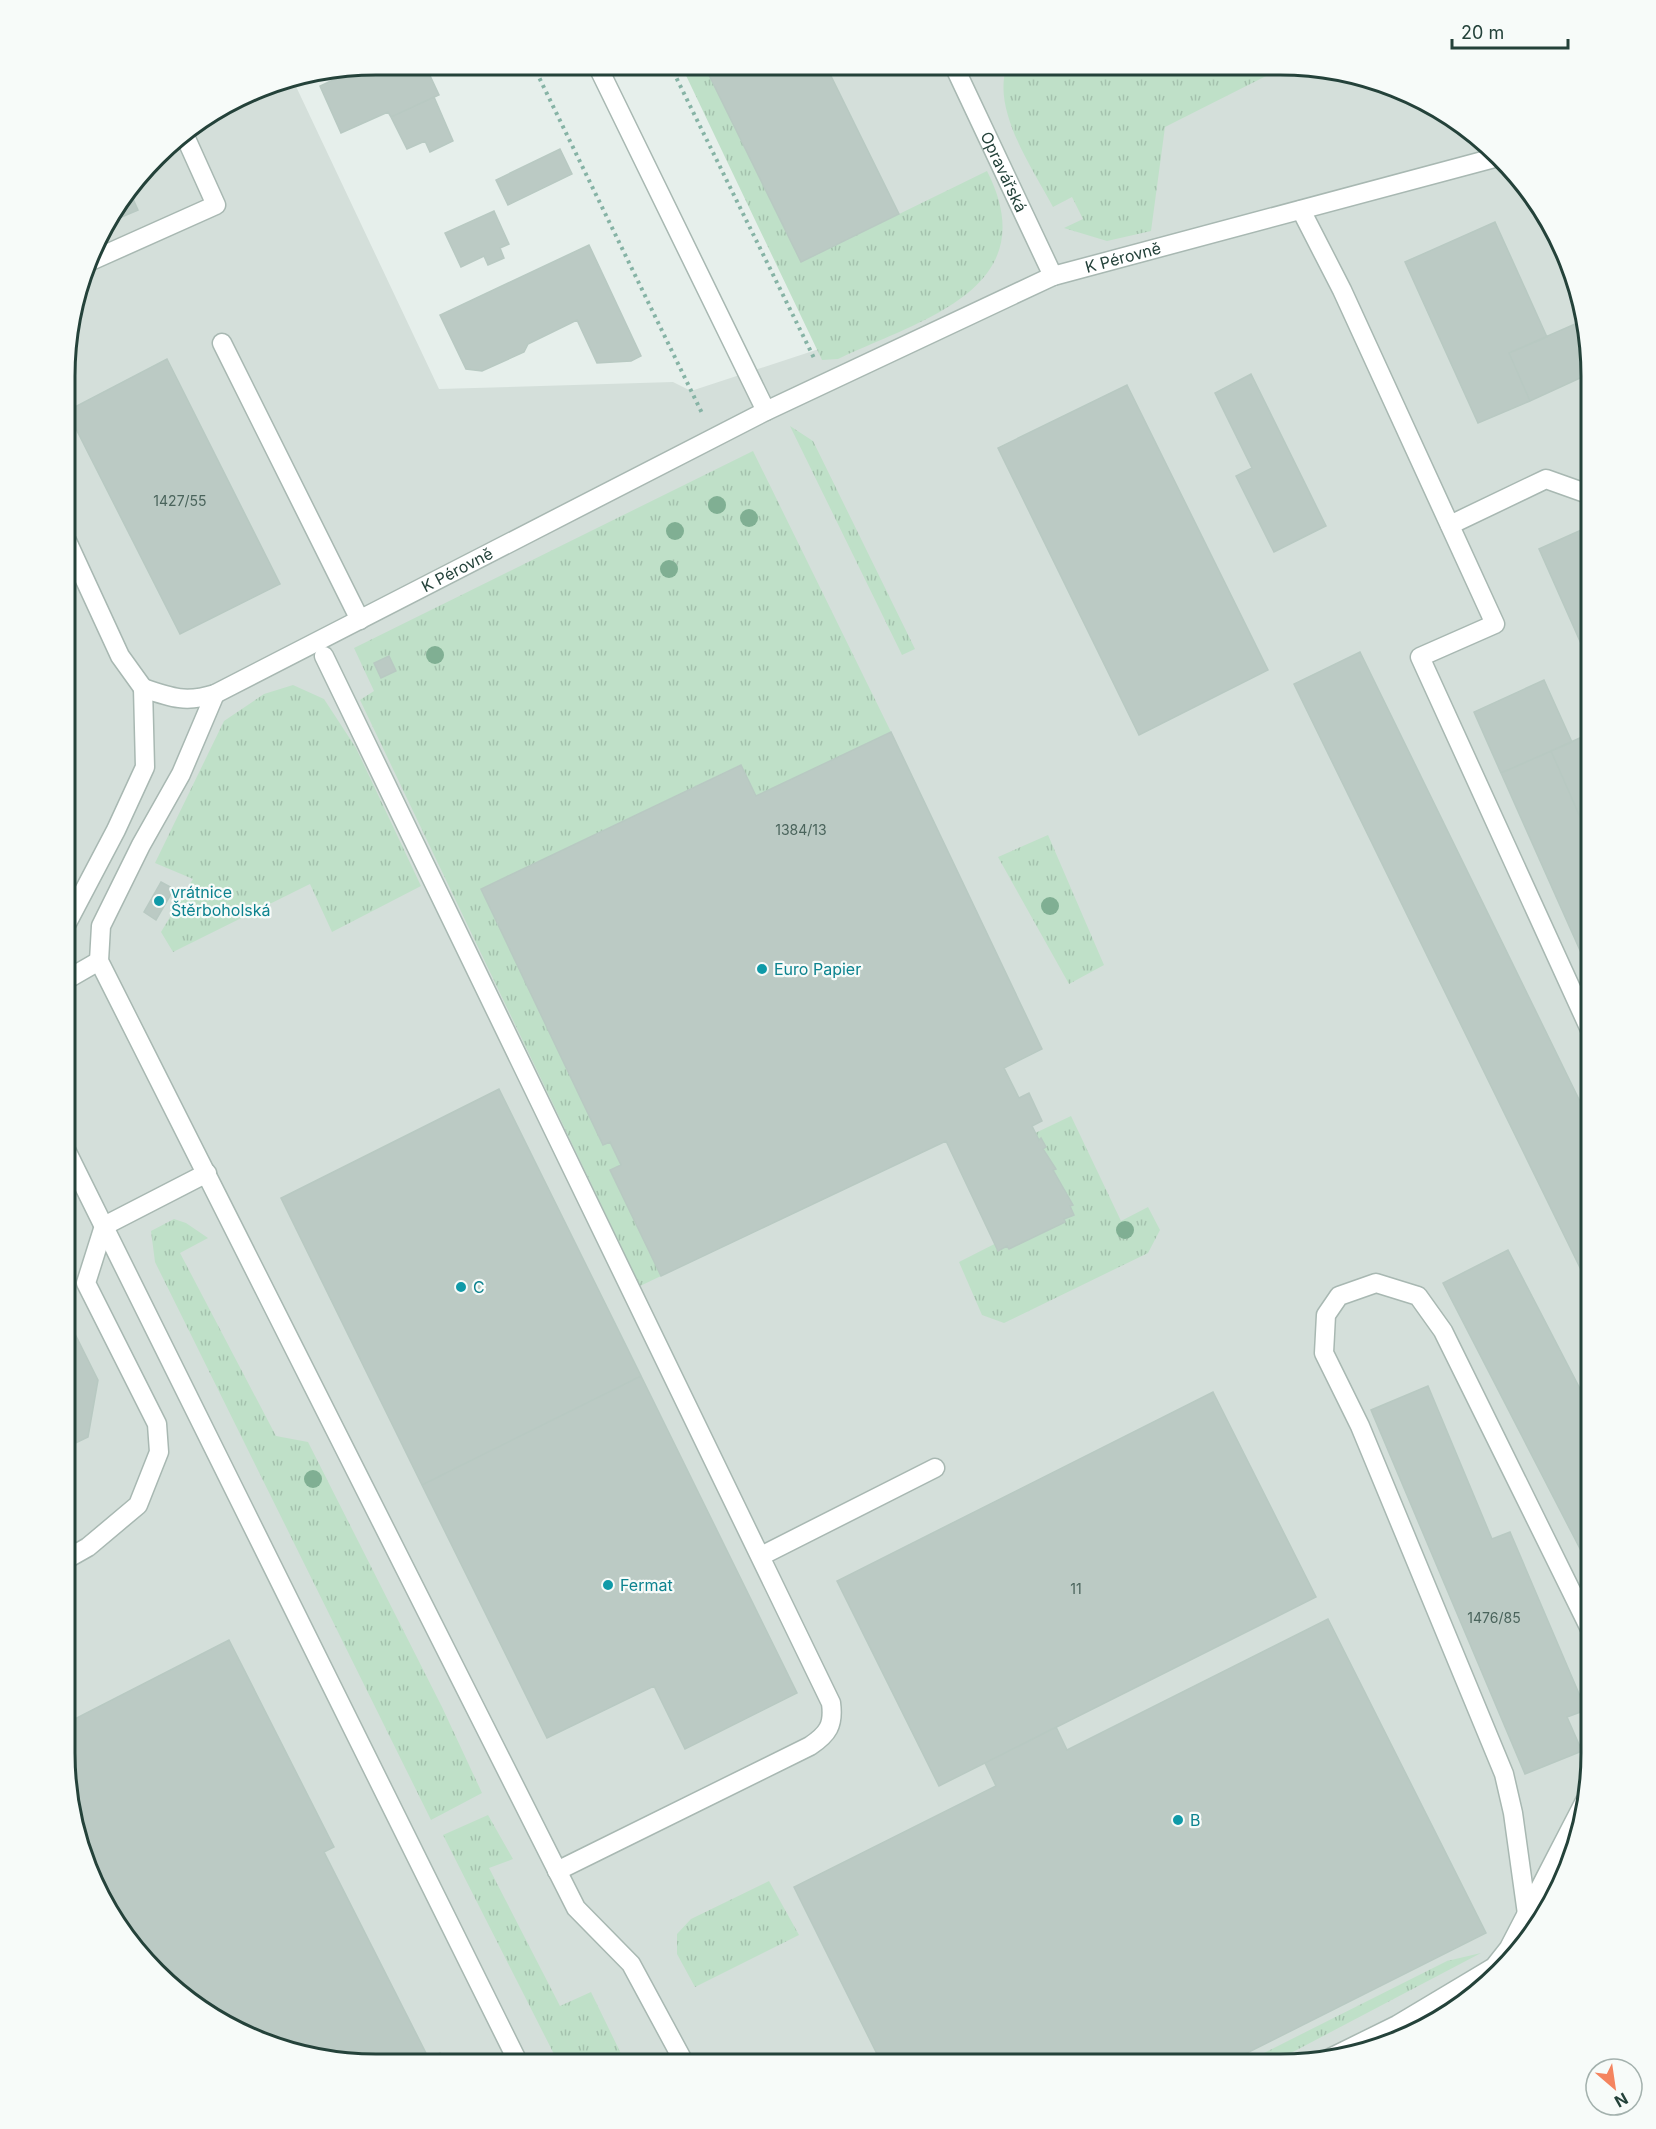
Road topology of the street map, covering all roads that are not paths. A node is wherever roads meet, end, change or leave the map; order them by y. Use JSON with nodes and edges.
{"nodes":[{"id":1,"x":602,"y":75,"type":"edge"},
{"id":2,"x":958,"y":75,"type":"edge"},
{"id":3,"x":188,"y":142,"type":"edge"},
{"id":4,"x":1488,"y":159,"type":"edge"},
{"id":5,"x":1301,"y":210,"type":"junction"},
{"id":6,"x":100,"y":257,"type":"edge"},
{"id":7,"x":1053,"y":276,"type":"junction"},
{"id":8,"x":222,"y":343,"type":"dead end"},
{"id":9,"x":766,"y":411,"type":"junction"},
{"id":10,"x":1581,"y":491,"type":"edge"},
{"id":11,"x":1450,"y":525,"type":"junction"},
{"id":12,"x":75,"y":558,"type":"edge"},
{"id":13,"x":360,"y":620,"type":"junction"},
{"id":14,"x":324,"y":656,"type":"dead end"},
{"id":15,"x":143,"y":688,"type":"junction"},
{"id":16,"x":215,"y":694,"type":"junction"},
{"id":17,"x":75,"y":908,"type":"edge"},
{"id":18,"x":99,"y":961,"type":"junction"},
{"id":19,"x":75,"y":975,"type":"edge"},
{"id":20,"x":1581,"y":1010,"type":"edge"},
{"id":21,"x":75,"y":1168,"type":"edge"},
{"id":22,"x":207,"y":1173,"type":"junction"},
{"id":23,"x":104,"y":1226,"type":"junction"},
{"id":24,"x":935,"y":1468,"type":"dead end"},
{"id":25,"x":75,"y":1554,"type":"edge"},
{"id":26,"x":761,"y":1556,"type":"junction"},
{"id":27,"x":1581,"y":1611,"type":"edge"},
{"id":28,"x":1572,"y":1826,"type":"edge"},
{"id":29,"x":557,"y":1871,"type":"junction"},
{"id":30,"x":1527,"y":1914,"type":"junction"},
{"id":31,"x":1510,"y":1947,"type":"edge"},
{"id":32,"x":1484,"y":1973,"type":"edge"},
{"id":33,"x":1405,"y":2026,"type":"edge"},
{"id":34,"x":514,"y":2054,"type":"edge"},
{"id":35,"x":679,"y":2054,"type":"edge"}],
"edges":[{"from":1,"to":9,"type":"street"},
{"from":2,"to":7,"type":"street","name":"Opravářská"},
{"from":3,"to":6,"type":"street"},
{"from":4,"to":5,"type":"street","name":"K Pérovně"},
{"from":5,"to":7,"type":"street","name":"K Pérovně"},
{"from":5,"to":11,"type":"street"},
{"from":7,"to":9,"type":"street","name":"K Pérovně"},
{"from":8,"to":13,"type":"street"},
{"from":9,"to":13,"type":"street","name":"K Pérovně"},
{"from":10,"to":11,"type":"street"},
{"from":11,"to":20,"type":"street"},
{"from":12,"to":15,"type":"street"},
{"from":13,"to":16,"type":"street","name":"K Pérovně"},
{"from":14,"to":26,"type":"street"},
{"from":15,"to":16,"type":"street","name":"K Pérovně"},
{"from":15,"to":17,"type":"street"},
{"from":16,"to":18,"type":"street"},
{"from":18,"to":19,"type":"street"},
{"from":18,"to":22,"type":"street"},
{"from":21,"to":23,"type":"street"},
{"from":22,"to":23,"type":"street"},
{"from":22,"to":29,"type":"street"},
{"from":23,"to":25,"type":"street"},
{"from":23,"to":34,"type":"street"},
{"from":24,"to":26,"type":"street"},
{"from":26,"to":29,"type":"street"},
{"from":27,"to":30,"type":"street"},
{"from":28,"to":30,"type":"street"},
{"from":29,"to":35,"type":"street"},
{"from":30,"to":31,"type":"street"},
{"from":32,"to":33,"type":"street"}]}
